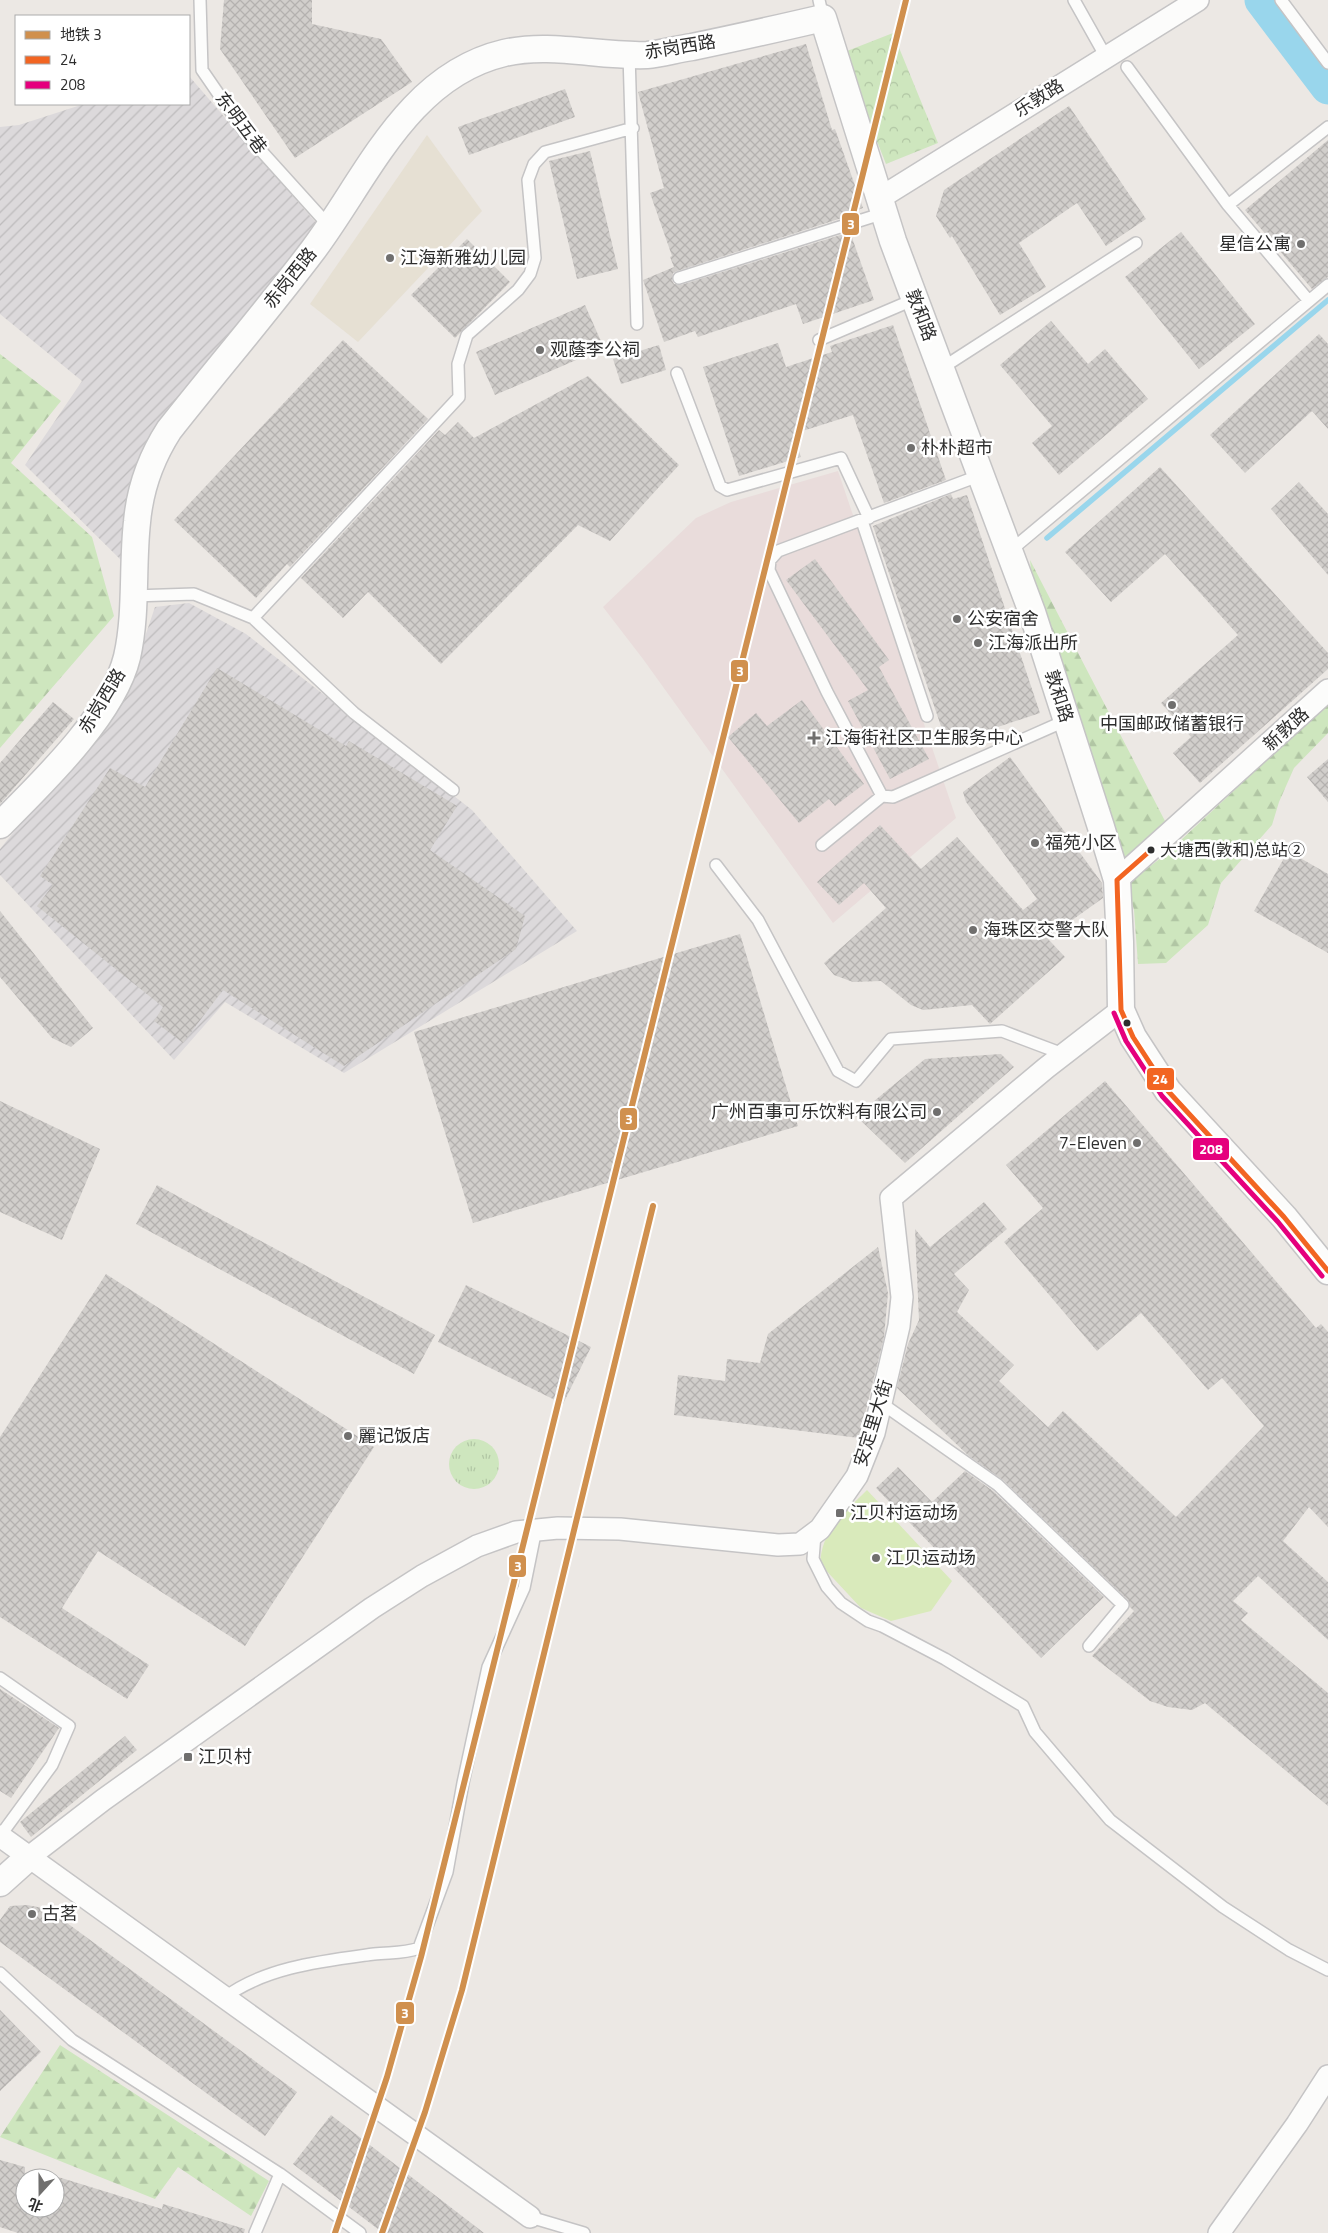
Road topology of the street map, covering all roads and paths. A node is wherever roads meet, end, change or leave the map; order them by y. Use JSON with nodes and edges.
{"nodes":[{"id":1,"x":200,"y":0,"type":"edge"},
{"id":2,"x":1074,"y":0,"type":"edge"},
{"id":3,"x":1198,"y":0,"type":"edge"},
{"id":4,"x":1281,"y":0,"type":"edge"},
{"id":5,"x":821,"y":9,"type":"edge"},
{"id":6,"x":629,"y":54,"type":"junction"},
{"id":7,"x":1106,"y":57,"type":"junction"},
{"id":8,"x":1328,"y":63,"type":"edge"},
{"id":9,"x":1126,"y":67,"type":"dead end"},
{"id":10,"x":1328,"y":127,"type":"edge"},
{"id":11,"x":632,"y":128,"type":"junction"},
{"id":12,"x":1228,"y":205,"type":"junction"},
{"id":13,"x":882,"y":206,"type":"junction"},
{"id":14,"x":329,"y":226,"type":"junction"},
{"id":15,"x":1136,"y":243,"type":"dead end"},
{"id":16,"x":679,"y":278,"type":"dead end"},
{"id":17,"x":1328,"y":285,"type":"edge"},
{"id":18,"x":915,"y":299,"type":"junction"},
{"id":19,"x":1309,"y":301,"type":"junction"},
{"id":20,"x":637,"y":324,"type":"dead end"},
{"id":21,"x":819,"y":340,"type":"dead end"},
{"id":22,"x":942,"y":368,"type":"junction"},
{"id":23,"x":678,"y":373,"type":"dead end"},
{"id":24,"x":981,"y":475,"type":"junction"},
{"id":25,"x":866,"y":520,"type":"junction"},
{"id":26,"x":1010,"y":552,"type":"junction"},
{"id":27,"x":134,"y":596,"type":"junction"},
{"id":28,"x":252,"y":618,"type":"junction"},
{"id":29,"x":1328,"y":690,"type":"edge"},
{"id":30,"x":927,"y":716,"type":"dead end"},
{"id":31,"x":1067,"y":720,"type":"junction"},
{"id":32,"x":453,"y":790,"type":"dead end"},
{"id":33,"x":882,"y":796,"type":"junction"},
{"id":34,"x":0,"y":825,"type":"edge"},
{"id":35,"x":822,"y":845,"type":"dead end"},
{"id":36,"x":716,"y":865,"type":"dead end"},
{"id":37,"x":1116,"y":880,"type":"junction"},
{"id":38,"x":1120,"y":1010,"type":"junction"},
{"id":39,"x":1063,"y":1054,"type":"junction"},
{"id":40,"x":1328,"y":1271,"type":"edge"},
{"id":41,"x":881,"y":1403,"type":"junction"},
{"id":42,"x":536,"y":1530,"type":"junction"},
{"id":43,"x":814,"y":1534,"type":"junction"},
{"id":44,"x":1089,"y":1646,"type":"dead end"},
{"id":45,"x":0,"y":1678,"type":"edge"},
{"id":46,"x":0,"y":1836,"type":"edge"},
{"id":47,"x":29,"y":1857,"type":"junction"},
{"id":48,"x":0,"y":1883,"type":"edge"},
{"id":49,"x":1328,"y":1970,"type":"edge"},
{"id":50,"x":0,"y":1973,"type":"edge"},
{"id":51,"x":224,"y":1998,"type":"junction"},
{"id":52,"x":1328,"y":2076,"type":"edge"},
{"id":53,"x":280,"y":2174,"type":"junction"},
{"id":54,"x":530,"y":2217,"type":"joint"},
{"id":55,"x":255,"y":2233,"type":"edge"},
{"id":56,"x":360,"y":2233,"type":"edge"},
{"id":57,"x":584,"y":2233,"type":"edge"},
{"id":58,"x":1220,"y":2233,"type":"edge"}],
"edges":[{"from":1,"to":14,"type":"lane","name":"东明五巷"},
{"from":2,"to":7,"type":"lane"},
{"from":3,"to":7,"type":"street","name":"乐敦路"},
{"from":4,"to":8,"type":"lane"},
{"from":5,"to":6,"type":"street","name":"赤岗西路"},
{"from":5,"to":13,"type":"street","name":"敦和路"},
{"from":6,"to":11,"type":"lane"},
{"from":6,"to":14,"type":"street","name":"赤岗西路"},
{"from":7,"to":13,"type":"street","name":"乐敦路"},
{"from":9,"to":12,"type":"lane"},
{"from":10,"to":12,"type":"lane"},
{"from":11,"to":20,"type":"lane"},
{"from":11,"to":28,"type":"lane"},
{"from":12,"to":19,"type":"lane"},
{"from":13,"to":16,"type":"lane"},
{"from":13,"to":18,"type":"street","name":"敦和路"},
{"from":14,"to":27,"type":"street","name":"赤岗西路"},
{"from":15,"to":22,"type":"lane"},
{"from":17,"to":19,"type":"lane"},
{"from":18,"to":21,"type":"lane"},
{"from":18,"to":22,"type":"street","name":"敦和路"},
{"from":19,"to":26,"type":"lane"},
{"from":22,"to":24,"type":"street","name":"敦和路"},
{"from":23,"to":25,"type":"lane"},
{"from":24,"to":25,"type":"lane"},
{"from":24,"to":26,"type":"street","name":"敦和路"},
{"from":25,"to":30,"type":"lane"},
{"from":25,"to":33,"type":"lane"},
{"from":26,"to":31,"type":"street","name":"敦和路"},
{"from":27,"to":28,"type":"lane"},
{"from":27,"to":34,"type":"street","name":"赤岗西路"},
{"from":28,"to":32,"type":"lane"},
{"from":29,"to":37,"type":"street","name":"新敦路"},
{"from":31,"to":33,"type":"lane"},
{"from":31,"to":37,"type":"street","name":"敦和路"},
{"from":33,"to":35,"type":"lane"},
{"from":36,"to":39,"type":"lane"},
{"from":37,"to":38,"type":"street","name":"敦和路"},
{"from":38,"to":39,"type":"street"},
{"from":38,"to":40,"type":"street","name":"敦和路"},
{"from":39,"to":41,"type":"street","name":"安定里大街"},
{"from":41,"to":43,"type":"street","name":"安定里大街"},
{"from":41,"to":44,"type":"lane"},
{"from":42,"to":43,"type":"street","name":"安定里大街"},
{"from":42,"to":47,"type":"street","name":"安定里大街"},
{"from":42,"to":51,"type":"lane"},
{"from":43,"to":49,"type":"lane"},
{"from":45,"to":46,"type":"lane"},
{"from":46,"to":47,"type":"street"},
{"from":47,"to":48,"type":"street"},
{"from":47,"to":51,"type":"street"},
{"from":50,"to":53,"type":"lane"},
{"from":51,"to":54,"type":"street"},
{"from":52,"to":58,"type":"street"},
{"from":53,"to":55,"type":"lane"},
{"from":53,"to":56,"type":"lane"},
{"from":54,"to":57,"type":"lane"}]}
